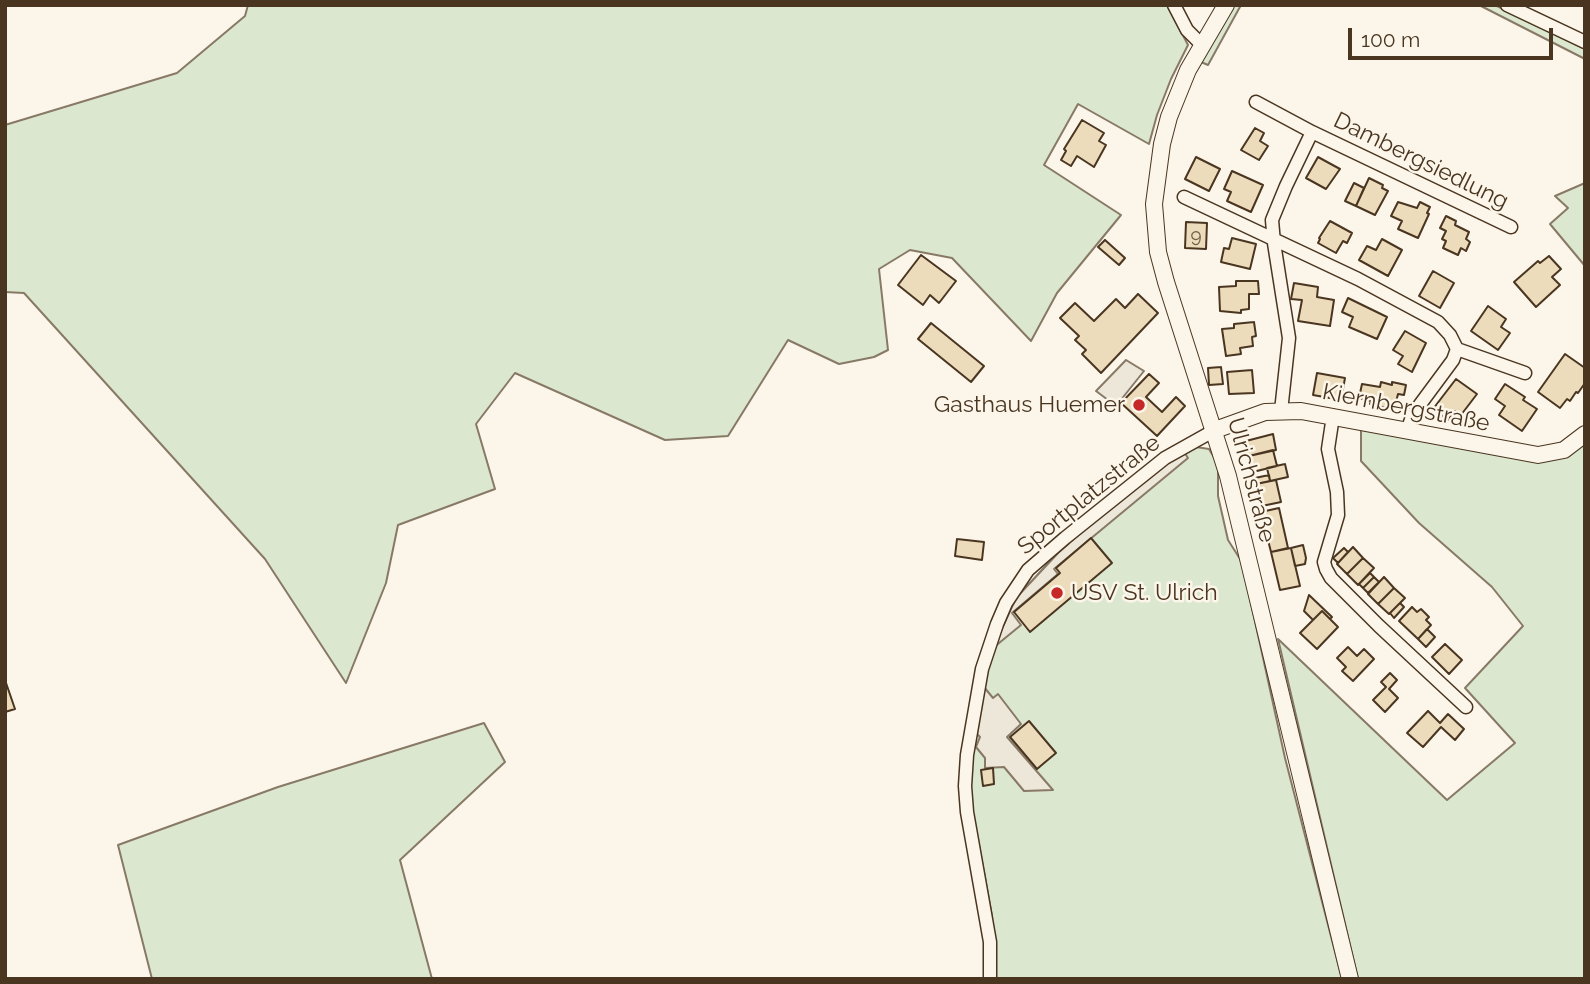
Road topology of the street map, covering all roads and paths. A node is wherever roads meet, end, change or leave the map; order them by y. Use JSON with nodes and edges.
{"nodes":[{"id":1,"x":1174,"y":5,"type":"edge"},
{"id":2,"x":1226,"y":5,"type":"edge"},
{"id":3,"x":1507,"y":5,"type":"edge"},
{"id":4,"x":1585,"y":43,"type":"edge"},
{"id":5,"x":1202,"y":45,"type":"junction"},
{"id":6,"x":1256,"y":102,"type":"dead end"},
{"id":7,"x":1312,"y":132,"type":"junction"},
{"id":8,"x":1184,"y":197,"type":"dead end"},
{"id":9,"x":1511,"y":228,"type":"dead end"},
{"id":10,"x":1273,"y":238,"type":"junction"},
{"id":11,"x":1457,"y":349,"type":"junction"},
{"id":12,"x":1525,"y":373,"type":"dead end"},
{"id":13,"x":1282,"y":411,"type":"junction"},
{"id":14,"x":1333,"y":416,"type":"junction"},
{"id":15,"x":1215,"y":430,"type":"junction"},
{"id":16,"x":1407,"y":431,"type":"junction"},
{"id":17,"x":1585,"y":434,"type":"edge"},
{"id":18,"x":1466,"y":707,"type":"dead end"},
{"id":19,"x":990,"y":979,"type":"edge"},
{"id":20,"x":1350,"y":979,"type":"edge"}],
"edges":[{"from":1,"to":5,"type":"street"},
{"from":2,"to":5,"type":"street","name":"Ulrichstraße"},
{"from":3,"to":4,"type":"street"},
{"from":5,"to":15,"type":"street","name":"Ulrichstraße"},
{"from":6,"to":7,"type":"street","name":"Dambergsiedlung"},
{"from":7,"to":9,"type":"street","name":"Dambergsiedlung"},
{"from":7,"to":10,"type":"street","name":"Dambergsiedlung"},
{"from":8,"to":10,"type":"street"},
{"from":10,"to":11,"type":"street"},
{"from":10,"to":13,"type":"street","name":"Dambergsiedlung"},
{"from":11,"to":12,"type":"street"},
{"from":11,"to":16,"type":"street"},
{"from":13,"to":14,"type":"street","name":"Kiernbergstraße"},
{"from":13,"to":15,"type":"street","name":"Kiernbergstraße"},
{"from":14,"to":16,"type":"street","name":"Kiernbergstraße"},
{"from":14,"to":18,"type":"street"},
{"from":15,"to":19,"type":"street","name":"Sportplatzstraße"},
{"from":15,"to":20,"type":"street","name":"Ulrichstraße"},
{"from":16,"to":17,"type":"street","name":"Kiernbergstraße"}]}
